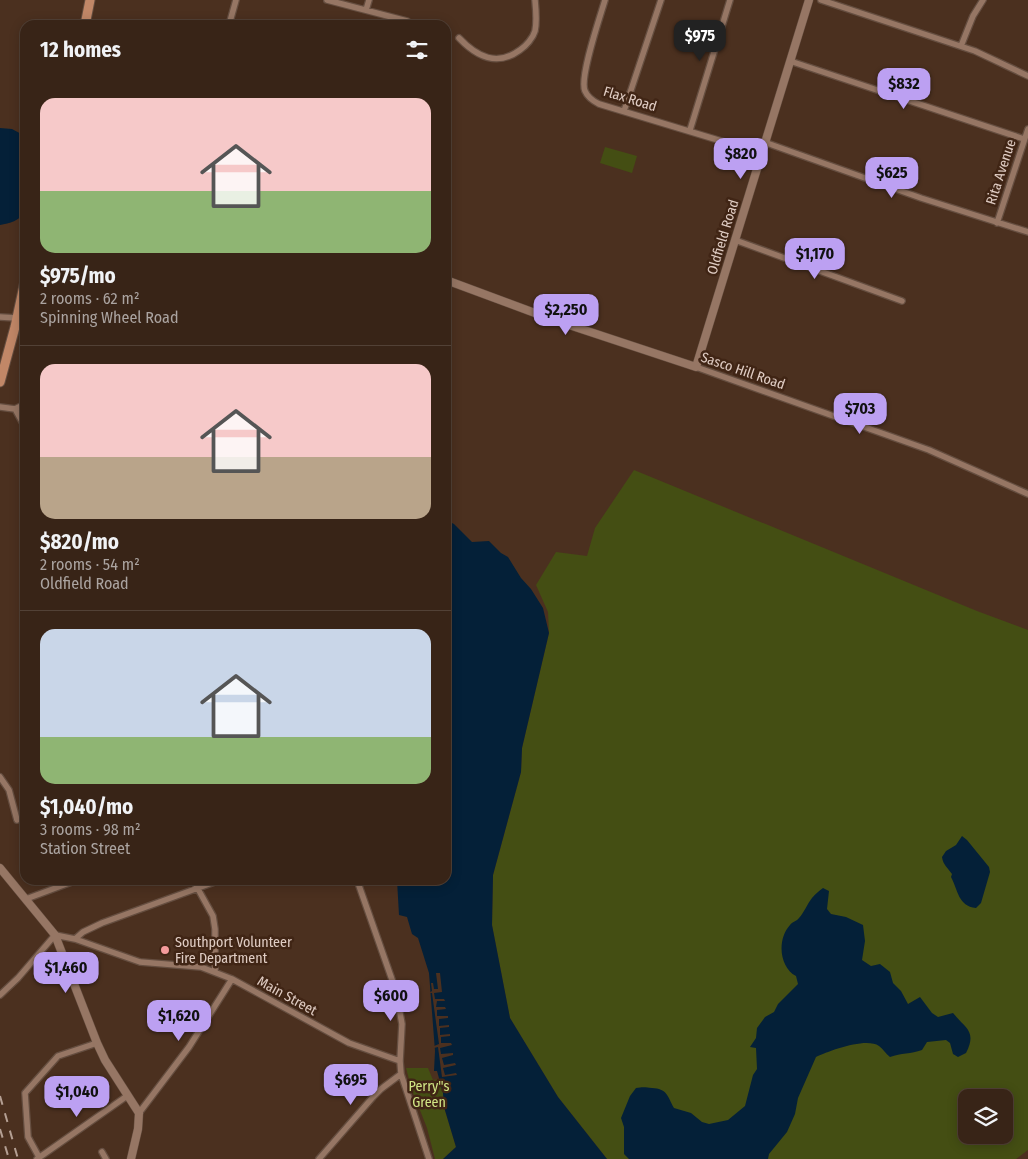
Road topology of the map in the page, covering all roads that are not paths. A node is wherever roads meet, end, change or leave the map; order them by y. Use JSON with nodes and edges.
{"nodes":[{"id":1,"x":90,"y":0,"type":"edge"},
{"id":2,"x":236,"y":0,"type":"edge"},
{"id":3,"x":327,"y":0,"type":"edge"},
{"id":4,"x":369,"y":0,"type":"edge"},
{"id":5,"x":535,"y":0,"type":"edge"},
{"id":6,"x":605,"y":0,"type":"edge"},
{"id":7,"x":661,"y":0,"type":"edge"},
{"id":8,"x":730,"y":0,"type":"edge"},
{"id":9,"x":809,"y":0,"type":"edge"},
{"id":10,"x":821,"y":0,"type":"edge"},
{"id":11,"x":982,"y":0,"type":"edge"},
{"id":12,"x":366,"y":10,"type":"junction"},
{"id":13,"x":85,"y":20,"type":"edge"},
{"id":14,"x":230,"y":20,"type":"edge"},
{"id":15,"x":403,"y":20,"type":"edge"},
{"id":16,"x":459,"y":38,"type":"dead end"},
{"id":17,"x":962,"y":46,"type":"junction"},
{"id":18,"x":790,"y":61,"type":"junction"},
{"id":19,"x":1028,"y":76,"type":"edge"},
{"id":20,"x":624,"y":111,"type":"junction"},
{"id":21,"x":1028,"y":129,"type":"edge"},
{"id":22,"x":690,"y":130,"type":"junction"},
{"id":23,"x":1024,"y":140,"type":"junction"},
{"id":24,"x":764,"y":142,"type":"junction"},
{"id":25,"x":761,"y":153,"type":"junction"},
{"id":26,"x":997,"y":223,"type":"junction"},
{"id":27,"x":1028,"y":232,"type":"edge"},
{"id":28,"x":735,"y":240,"type":"junction"},
{"id":29,"x":451,"y":282,"type":"edge"},
{"id":30,"x":902,"y":300,"type":"dead end"},
{"id":31,"x":20,"y":304,"type":"edge"},
{"id":32,"x":0,"y":317,"type":"edge"},
{"id":33,"x":17,"y":318,"type":"junction"},
{"id":34,"x":696,"y":367,"type":"junction"},
{"id":35,"x":0,"y":382,"type":"edge"},
{"id":36,"x":20,"y":406,"type":"edge"},
{"id":37,"x":0,"y":407,"type":"edge"},
{"id":38,"x":15,"y":409,"type":"junction"},
{"id":39,"x":20,"y":418,"type":"edge"},
{"id":40,"x":1028,"y":494,"type":"edge"},
{"id":41,"x":0,"y":778,"type":"edge"},
{"id":42,"x":16,"y":820,"type":"dead end"},
{"id":43,"x":0,"y":868,"type":"edge"},
{"id":44,"x":64,"y":885,"type":"edge"},
{"id":45,"x":196,"y":885,"type":"edge"},
{"id":46,"x":206,"y":885,"type":"edge"},
{"id":47,"x":359,"y":885,"type":"edge"},
{"id":48,"x":198,"y":888,"type":"junction"},
{"id":49,"x":26,"y":899,"type":"junction"},
{"id":50,"x":55,"y":935,"type":"junction"},
{"id":51,"x":75,"y":939,"type":"junction"},
{"id":52,"x":215,"y":972,"type":"junction"},
{"id":53,"x":232,"y":979,"type":"junction"},
{"id":54,"x":0,"y":995,"type":"edge"},
{"id":55,"x":97,"y":1043,"type":"junction"},
{"id":56,"x":400,"y":1061,"type":"junction"},
{"id":57,"x":401,"y":1074,"type":"junction"},
{"id":58,"x":127,"y":1096,"type":"junction"},
{"id":59,"x":139,"y":1113,"type":"junction"},
{"id":60,"x":102,"y":1152,"type":"dead end"},
{"id":61,"x":38,"y":1158,"type":"edge"},
{"id":62,"x":106,"y":1159,"type":"edge"},
{"id":63,"x":131,"y":1159,"type":"edge"},
{"id":64,"x":319,"y":1159,"type":"edge"},
{"id":65,"x":429,"y":1159,"type":"edge"}],
"edges":[{"from":1,"to":13,"type":"main road"},
{"from":2,"to":14,"type":"street"},
{"from":3,"to":12,"type":"street"},
{"from":4,"to":12,"type":"street"},
{"from":5,"to":16,"type":"street"},
{"from":6,"to":20,"type":"street","name":"Flax Road"},
{"from":7,"to":20,"type":"street"},
{"from":8,"to":22,"type":"street"},
{"from":9,"to":18,"type":"street","name":"Oldfield Road"},
{"from":10,"to":17,"type":"street"},
{"from":11,"to":17,"type":"street"},
{"from":12,"to":15,"type":"street"},
{"from":17,"to":19,"type":"street"},
{"from":18,"to":23,"type":"street"},
{"from":18,"to":24,"type":"street","name":"Oldfield Road"},
{"from":20,"to":22,"type":"street","name":"Flax Road"},
{"from":21,"to":23,"type":"street","name":"Rita Avenue"},
{"from":22,"to":25,"type":"street","name":"Flax Road"},
{"from":23,"to":26,"type":"street","name":"Rita Avenue"},
{"from":24,"to":25,"type":"street","name":"Oldfield Road"},
{"from":24,"to":26,"type":"street"},
{"from":25,"to":28,"type":"street","name":"Oldfield Road"},
{"from":26,"to":27,"type":"street"},
{"from":28,"to":30,"type":"street"},
{"from":28,"to":34,"type":"street","name":"Oldfield Road"},
{"from":29,"to":34,"type":"street","name":"Sasco Hill Road"},
{"from":31,"to":33,"type":"main road"},
{"from":32,"to":33,"type":"street"},
{"from":33,"to":35,"type":"main road"},
{"from":34,"to":40,"type":"street","name":"Sasco Hill Road"},
{"from":36,"to":38,"type":"street"},
{"from":37,"to":38,"type":"street"},
{"from":38,"to":39,"type":"street"},
{"from":41,"to":42,"type":"street"},
{"from":43,"to":49,"type":"street"},
{"from":44,"to":49,"type":"street"},
{"from":45,"to":48,"type":"street"},
{"from":46,"to":48,"type":"street"},
{"from":47,"to":56,"type":"street"},
{"from":48,"to":51,"type":"street"},
{"from":48,"to":52,"type":"street"},
{"from":49,"to":50,"type":"street"},
{"from":50,"to":51,"type":"street","name":"Main Street"},
{"from":50,"to":54,"type":"street"},
{"from":50,"to":55,"type":"street"},
{"from":51,"to":52,"type":"street","name":"Main Street"},
{"from":52,"to":53,"type":"street","name":"Main Street"},
{"from":53,"to":56,"type":"street","name":"Main Street"},
{"from":53,"to":59,"type":"street"},
{"from":55,"to":58,"type":"street"},
{"from":55,"to":61,"type":"street"},
{"from":56,"to":57,"type":"street"},
{"from":57,"to":64,"type":"street"},
{"from":57,"to":65,"type":"street"},
{"from":58,"to":59,"type":"street"},
{"from":58,"to":61,"type":"street"},
{"from":59,"to":63,"type":"street"},
{"from":60,"to":62,"type":"street"}]}
